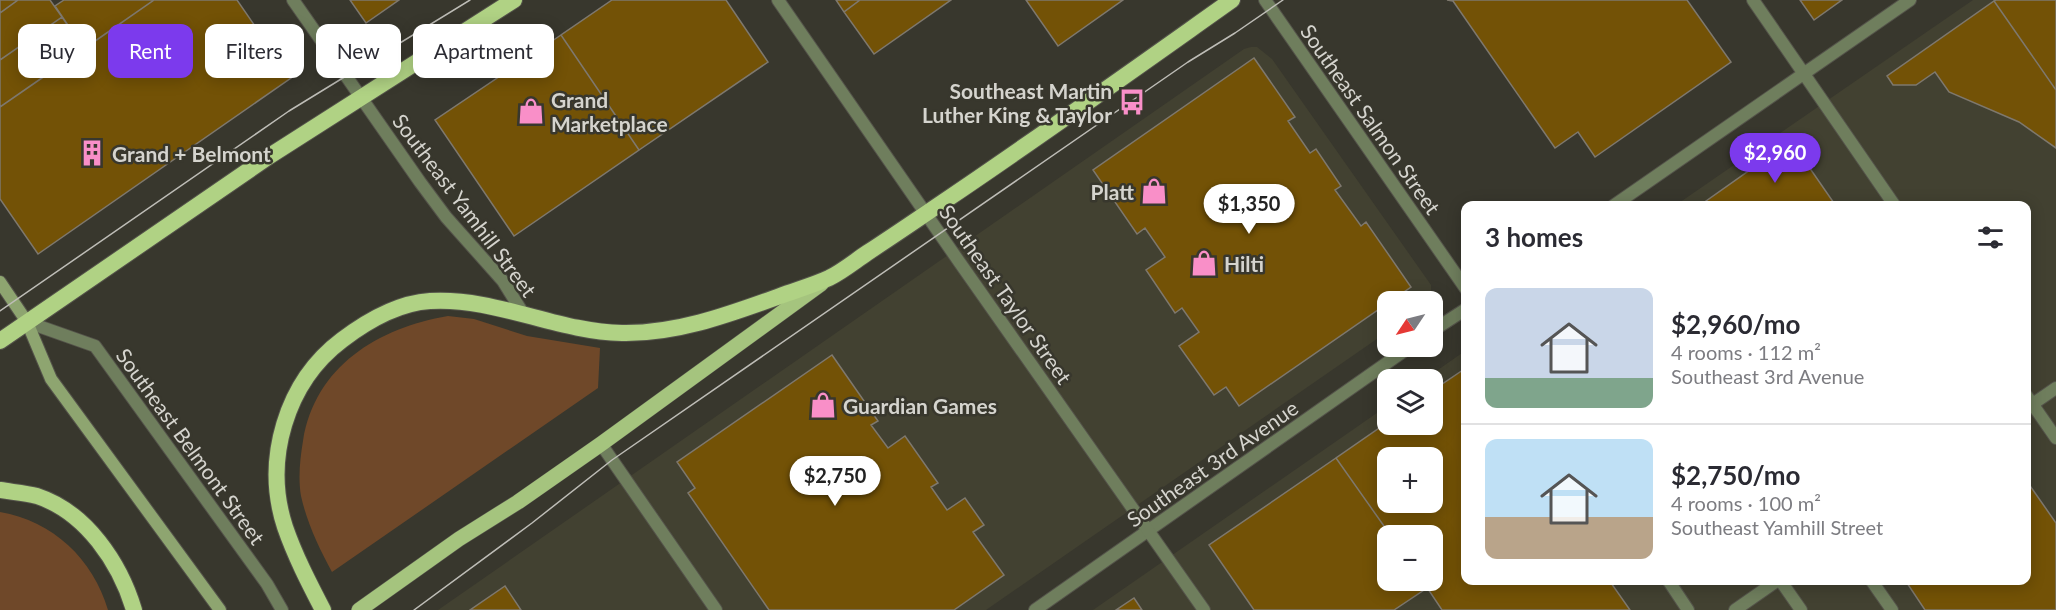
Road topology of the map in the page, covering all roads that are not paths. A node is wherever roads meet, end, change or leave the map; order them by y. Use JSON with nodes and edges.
{"nodes":[{"id":1,"x":293,"y":0,"type":"edge"},
{"id":2,"x":514,"y":0,"type":"edge"},
{"id":3,"x":778,"y":0,"type":"edge"},
{"id":4,"x":1232,"y":0,"type":"edge"},
{"id":5,"x":1265,"y":0,"type":"edge"},
{"id":6,"x":1753,"y":0,"type":"edge"},
{"id":7,"x":1910,"y":0,"type":"edge"},
{"id":8,"x":1803,"y":73,"type":"junction"},
{"id":9,"x":361,"y":98,"type":"junction"},
{"id":10,"x":1620,"y":201,"type":"edge"},
{"id":11,"x":1892,"y":201,"type":"edge"},
{"id":12,"x":926,"y":213,"type":"junction"},
{"id":13,"x":831,"y":277,"type":"junction"},
{"id":14,"x":0,"y":282,"type":"edge"},
{"id":15,"x":1461,"y":282,"type":"edge"},
{"id":16,"x":1461,"y":312,"type":"edge"},
{"id":17,"x":524,"y":315,"type":"junction"},
{"id":18,"x":27,"y":322,"type":"junction"},
{"id":19,"x":1443,"y":325,"type":"edge"},
{"id":20,"x":0,"y":341,"type":"edge"},
{"id":21,"x":1395,"y":357,"type":"edge"},
{"id":22,"x":2056,"y":388,"type":"edge"},
{"id":23,"x":2031,"y":402,"type":"edge"},
{"id":24,"x":2031,"y":406,"type":"edge"},
{"id":25,"x":2056,"y":438,"type":"edge"},
{"id":26,"x":601,"y":444,"type":"junction"},
{"id":27,"x":0,"y":490,"type":"edge"},
{"id":28,"x":1149,"y":531,"type":"junction"},
{"id":29,"x":1671,"y":585,"type":"edge"},
{"id":30,"x":1772,"y":585,"type":"edge"},
{"id":31,"x":1783,"y":585,"type":"edge"},
{"id":32,"x":1874,"y":585,"type":"edge"},
{"id":33,"x":134,"y":610,"type":"edge"},
{"id":34,"x":220,"y":610,"type":"edge"},
{"id":35,"x":282,"y":610,"type":"edge"},
{"id":36,"x":323,"y":610,"type":"edge"},
{"id":37,"x":359,"y":610,"type":"edge"},
{"id":38,"x":716,"y":610,"type":"edge"},
{"id":39,"x":1035,"y":610,"type":"edge"},
{"id":40,"x":1204,"y":610,"type":"edge"},
{"id":41,"x":1688,"y":610,"type":"edge"},
{"id":42,"x":1736,"y":610,"type":"edge"},
{"id":43,"x":1801,"y":610,"type":"edge"},
{"id":44,"x":1892,"y":610,"type":"edge"}],
"edges":[{"from":1,"to":9,"type":"street","name":"Southeast Yamhill Street"},
{"from":2,"to":9,"type":"highway"},
{"from":3,"to":12,"type":"street","name":"Southeast Taylor Street"},
{"from":4,"to":12,"type":"highway"},
{"from":5,"to":15,"type":"street","name":"Southeast Salmon Street"},
{"from":6,"to":8,"type":"street"},
{"from":7,"to":8,"type":"street"},
{"from":8,"to":10,"type":"street"},
{"from":8,"to":11,"type":"street"},
{"from":9,"to":17,"type":"street","name":"Southeast Yamhill Street"},
{"from":9,"to":18,"type":"highway"},
{"from":12,"to":13,"type":"highway"},
{"from":12,"to":28,"type":"street","name":"Southeast Taylor Street"},
{"from":13,"to":17,"type":"highway"},
{"from":13,"to":26,"type":"main road"},
{"from":14,"to":18,"type":"main road"},
{"from":16,"to":19,"type":"street"},
{"from":17,"to":36,"type":"highway"},
{"from":18,"to":20,"type":"highway"},
{"from":18,"to":34,"type":"main road"},
{"from":18,"to":35,"type":"street","name":"Southeast Belmont Street"},
{"from":21,"to":28,"type":"street","name":"Southeast 3rd Avenue"},
{"from":22,"to":23,"type":"street"},
{"from":24,"to":25,"type":"street"},
{"from":26,"to":37,"type":"main road"},
{"from":26,"to":38,"type":"street"},
{"from":27,"to":33,"type":"highway"},
{"from":28,"to":39,"type":"street","name":"Southeast 3rd Avenue"},
{"from":28,"to":40,"type":"street","name":"Southeast Taylor Street"},
{"from":29,"to":41,"type":"street"},
{"from":30,"to":42,"type":"street"},
{"from":31,"to":43,"type":"street"},
{"from":32,"to":44,"type":"street"}]}
